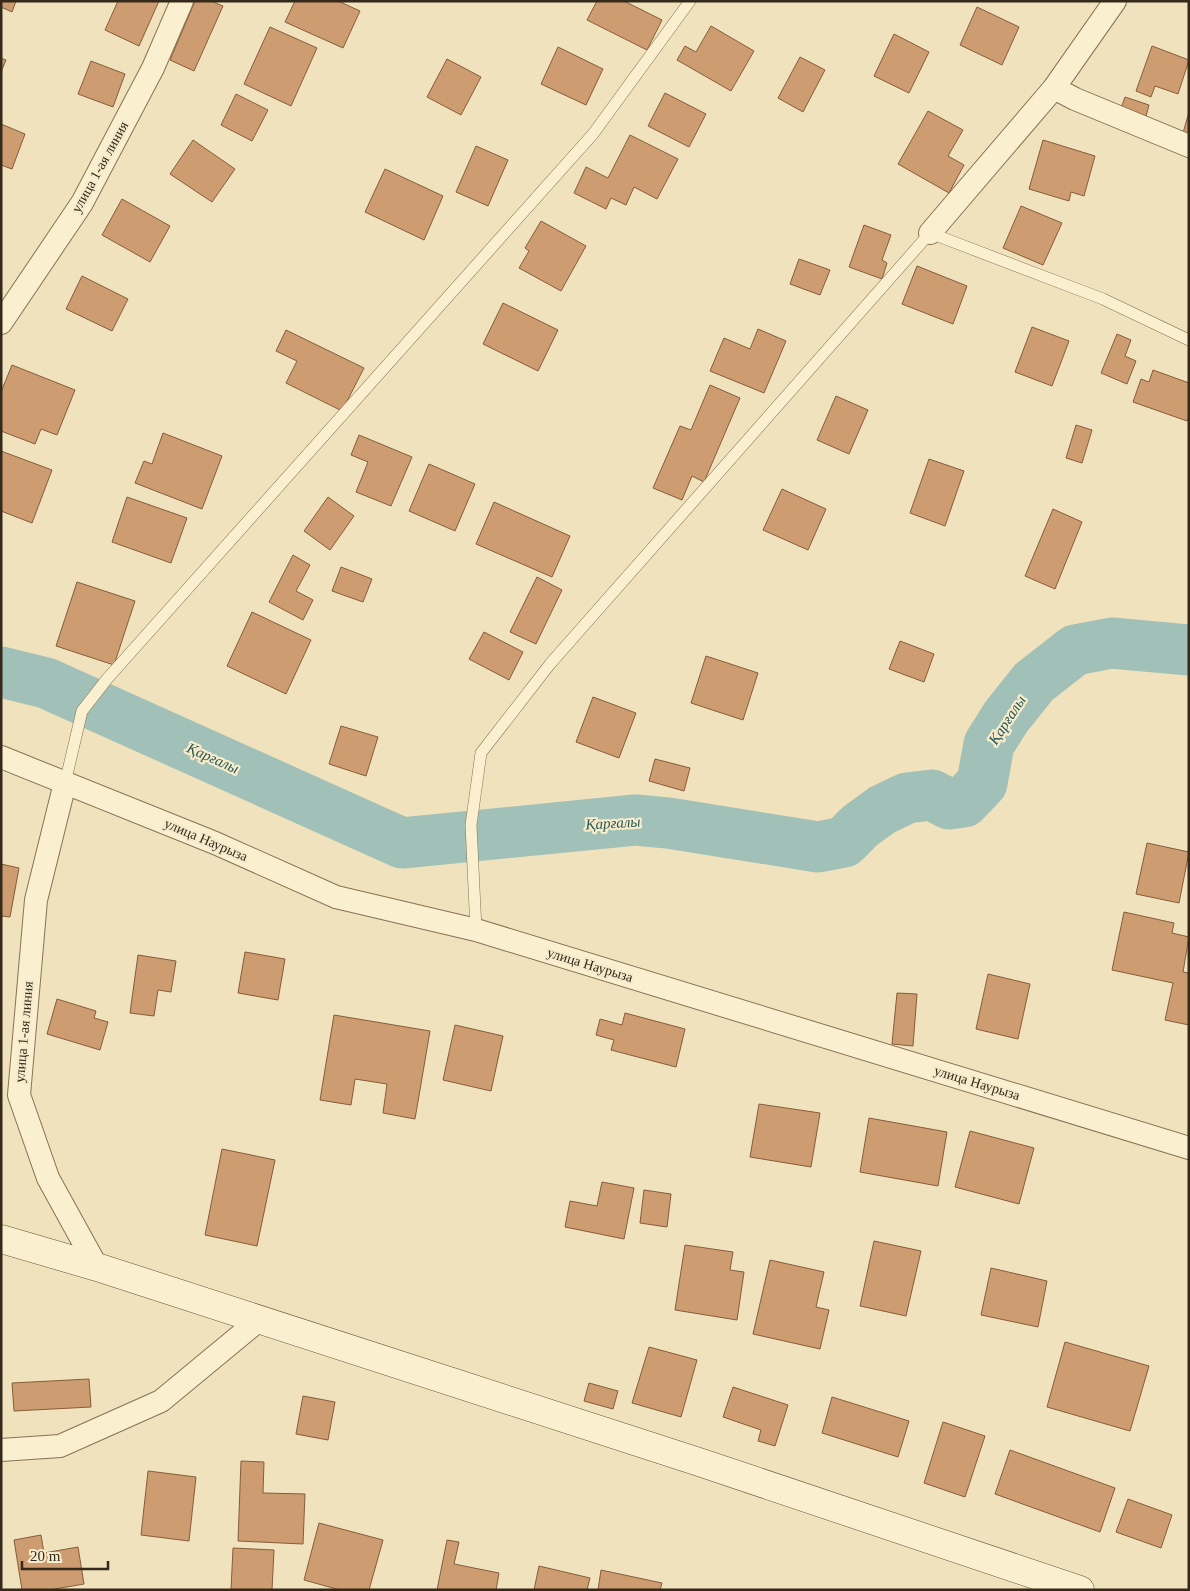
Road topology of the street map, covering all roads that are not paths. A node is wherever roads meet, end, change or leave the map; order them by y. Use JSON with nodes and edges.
{"nodes":[{"id":1,"x":182,"y":1,"type":"edge"},
{"id":2,"x":690,"y":1,"type":"edge"},
{"id":3,"x":1115,"y":1,"type":"edge"},
{"id":4,"x":1054,"y":88,"type":"junction"},
{"id":5,"x":1189,"y":146,"type":"edge"},
{"id":6,"x":930,"y":232,"type":"junction"},
{"id":7,"x":1,"y":323,"type":"edge"},
{"id":8,"x":1189,"y":340,"type":"edge"},
{"id":9,"x":1,"y":757,"type":"edge"},
{"id":10,"x":65,"y":783,"type":"junction"},
{"id":11,"x":476,"y":930,"type":"junction"},
{"id":12,"x":1189,"y":1148,"type":"edge"},
{"id":13,"x":1,"y":1239,"type":"edge"},
{"id":14,"x":97,"y":1267,"type":"junction"},
{"id":15,"x":259,"y":1320,"type":"junction"},
{"id":16,"x":1,"y":1450,"type":"edge"},
{"id":17,"x":1080,"y":1590,"type":"edge"}],
"edges":[{"from":1,"to":7,"type":"street","name":"улица 1-ая линия"},
{"from":2,"to":10,"type":"lane"},
{"from":3,"to":4,"type":"street"},
{"from":4,"to":5,"type":"street"},
{"from":4,"to":6,"type":"street"},
{"from":6,"to":8,"type":"lane"},
{"from":6,"to":11,"type":"lane"},
{"from":9,"to":10,"type":"street","name":"улица Наурыза"},
{"from":10,"to":11,"type":"street","name":"улица Наурыза"},
{"from":10,"to":14,"type":"street","name":"улица 1-ая линия"},
{"from":11,"to":12,"type":"street","name":"улица Наурыза"},
{"from":13,"to":14,"type":"street"},
{"from":14,"to":15,"type":"street"},
{"from":15,"to":16,"type":"street"},
{"from":15,"to":17,"type":"street"}]}
